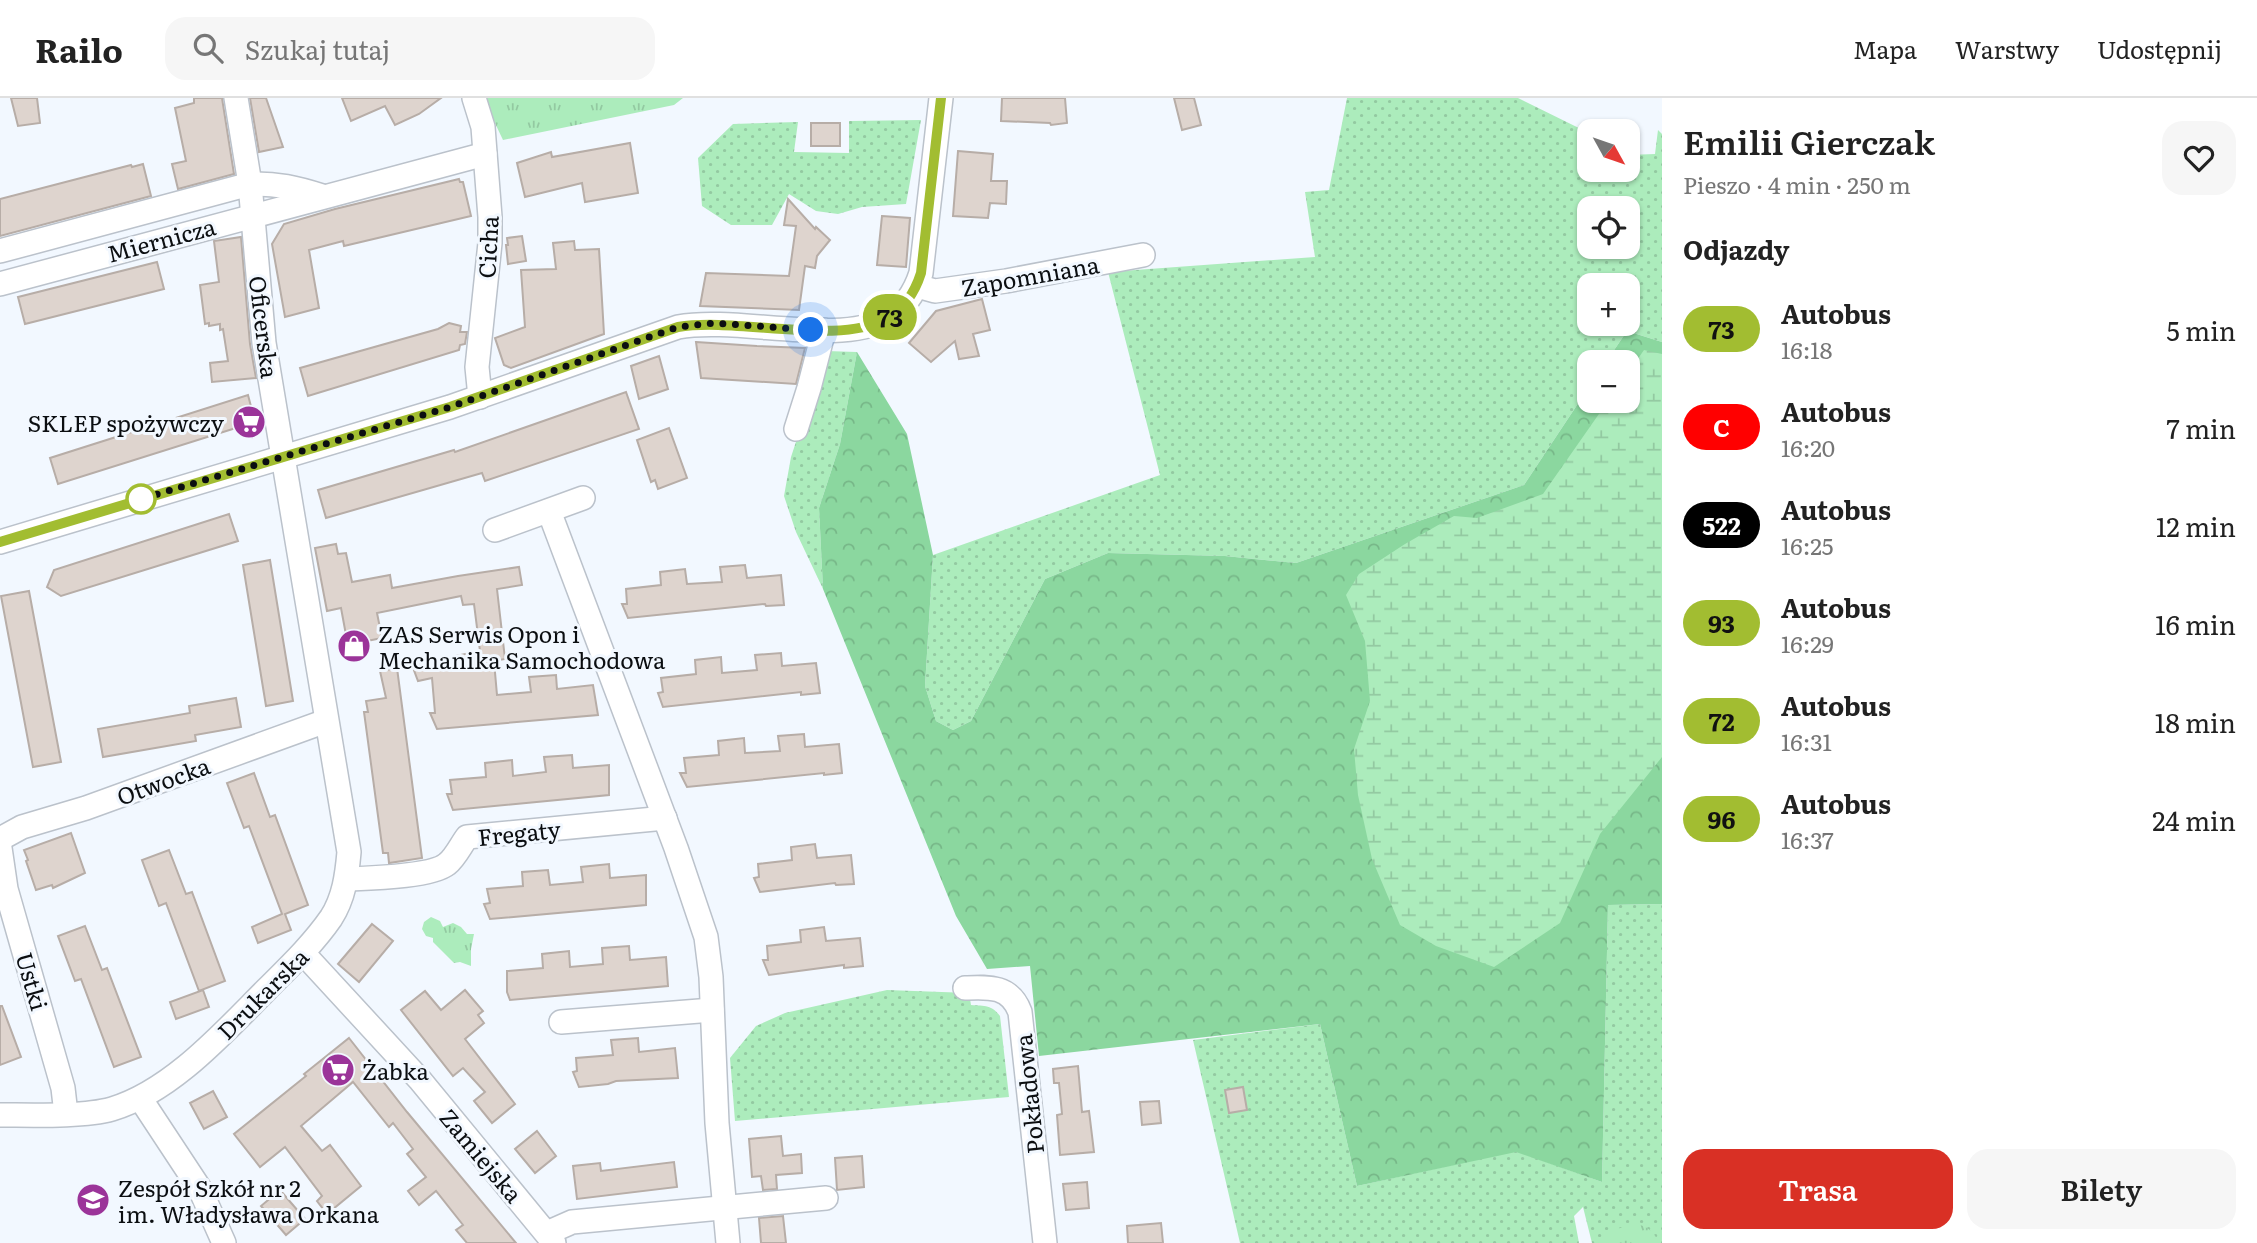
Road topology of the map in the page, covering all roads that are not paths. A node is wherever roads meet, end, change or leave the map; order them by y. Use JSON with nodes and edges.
{"nodes":[{"id":1,"x":236,"y":98,"type":"edge"},
{"id":2,"x":474,"y":98,"type":"edge"},
{"id":3,"x":941,"y":98,"type":"edge"},
{"id":4,"x":485,"y":154,"type":"junction"},
{"id":5,"x":250,"y":184,"type":"junction"},
{"id":6,"x":323,"y":196,"type":"junction"},
{"id":7,"x":252,"y":215,"type":"junction"},
{"id":8,"x":0,"y":250,"type":"edge"},
{"id":9,"x":1143,"y":255,"type":"dead end"},
{"id":10,"x":0,"y":284,"type":"edge"},
{"id":11,"x":917,"y":286,"type":"junction"},
{"id":12,"x":824,"y":330,"type":"junction"},
{"id":13,"x":481,"y":397,"type":"junction"},
{"id":14,"x":796,"y":429,"type":"dead end"},
{"id":15,"x":284,"y":455,"type":"junction"},
{"id":16,"x":583,"y":498,"type":"dead end"},
{"id":17,"x":549,"y":511,"type":"junction"},
{"id":18,"x":495,"y":530,"type":"dead end"},
{"id":19,"x":0,"y":542,"type":"edge"},
{"id":20,"x":326,"y":721,"type":"junction"},
{"id":21,"x":664,"y":818,"type":"junction"},
{"id":22,"x":0,"y":839,"type":"edge"},
{"id":23,"x":0,"y":848,"type":"edge"},
{"id":24,"x":346,"y":878,"type":"junction"},
{"id":25,"x":303,"y":953,"type":"junction"},
{"id":26,"x":964,"y":988,"type":"dead end"},
{"id":27,"x":712,"y":1010,"type":"junction"},
{"id":28,"x":561,"y":1022,"type":"dead end"},
{"id":29,"x":141,"y":1098,"type":"junction"},
{"id":30,"x":66,"y":1114,"type":"junction"},
{"id":31,"x":0,"y":1115,"type":"edge"},
{"id":32,"x":826,"y":1198,"type":"dead end"},
{"id":33,"x":725,"y":1207,"type":"junction"},
{"id":34,"x":551,"y":1238,"type":"edge"},
{"id":35,"x":224,"y":1243,"type":"edge"},
{"id":36,"x":728,"y":1243,"type":"edge"},
{"id":37,"x":1045,"y":1243,"type":"edge"}],
"edges":[{"from":1,"to":5,"type":"street","name":"Oficerska"},
{"from":2,"to":4,"type":"street","name":"Cicha"},
{"from":3,"to":11,"type":"street"},
{"from":4,"to":6,"type":"street","name":"Miernicza"},
{"from":4,"to":13,"type":"street","name":"Cicha"},
{"from":5,"to":6,"type":"street","name":"Miernicza"},
{"from":5,"to":7,"type":"street","name":"Oficerska"},
{"from":5,"to":8,"type":"street","name":"Miernicza"},
{"from":6,"to":7,"type":"street","name":"Miernicza"},
{"from":7,"to":10,"type":"street","name":"Miernicza"},
{"from":7,"to":15,"type":"street","name":"Oficerska"},
{"from":9,"to":11,"type":"street","name":"Zapomniana"},
{"from":11,"to":12,"type":"street"},
{"from":12,"to":13,"type":"street"},
{"from":12,"to":14,"type":"street"},
{"from":13,"to":15,"type":"street"},
{"from":15,"to":19,"type":"street"},
{"from":15,"to":20,"type":"street","name":"Oficerska"},
{"from":16,"to":17,"type":"street"},
{"from":17,"to":18,"type":"street"},
{"from":17,"to":21,"type":"street"},
{"from":20,"to":22,"type":"street","name":"Otwocka"},
{"from":20,"to":24,"type":"street","name":"Drukarska"},
{"from":21,"to":24,"type":"street","name":"Fregaty"},
{"from":21,"to":27,"type":"street"},
{"from":23,"to":30,"type":"street","name":"Ustki"},
{"from":24,"to":25,"type":"street","name":"Drukarska"},
{"from":25,"to":29,"type":"street","name":"Drukarska"},
{"from":25,"to":34,"type":"street","name":"Zamiejska"},
{"from":26,"to":37,"type":"street","name":"Pokładowa"},
{"from":27,"to":28,"type":"street"},
{"from":27,"to":33,"type":"street"},
{"from":29,"to":30,"type":"street","name":"Drukarska"},
{"from":29,"to":35,"type":"street"},
{"from":30,"to":31,"type":"street","name":"Drukarska"},
{"from":32,"to":33,"type":"street","name":"Zamiejska"},
{"from":33,"to":34,"type":"street","name":"Zamiejska"},
{"from":33,"to":36,"type":"street"}]}
